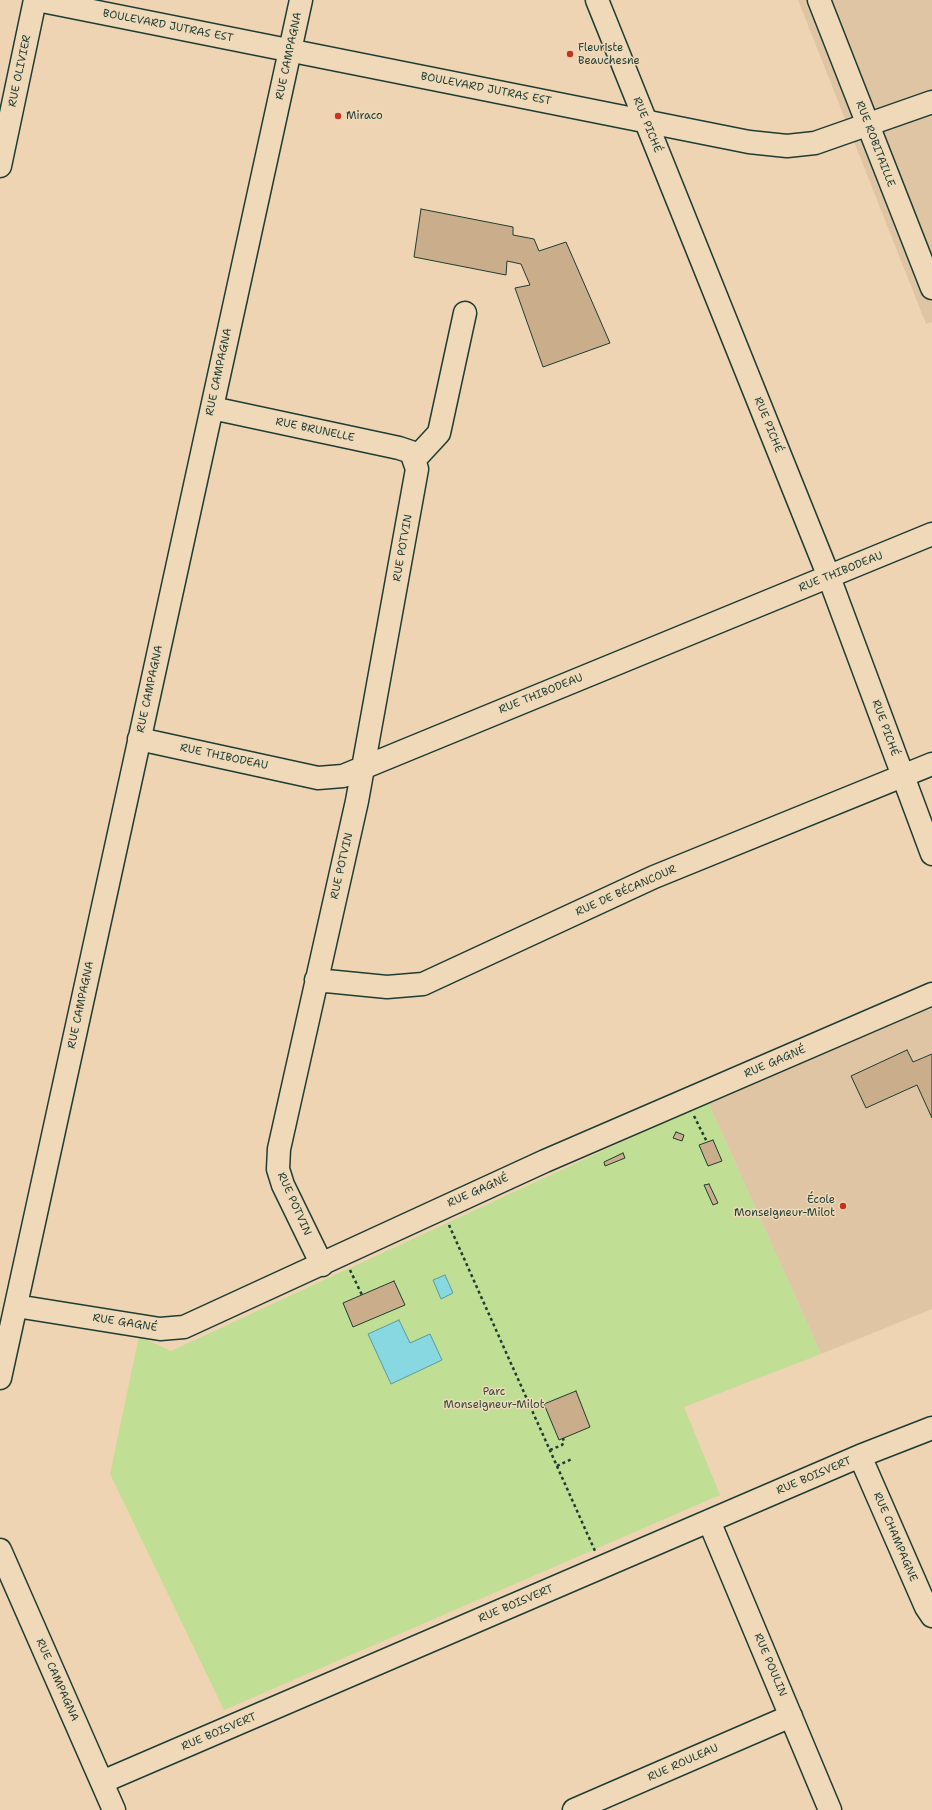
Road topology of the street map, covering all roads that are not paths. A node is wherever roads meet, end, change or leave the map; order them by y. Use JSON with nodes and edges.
{"nodes":[{"id":1,"x":36,"y":0,"type":"edge"},
{"id":2,"x":301,"y":0,"type":"edge"},
{"id":3,"x":597,"y":0,"type":"edge"},
{"id":4,"x":819,"y":0,"type":"edge"},
{"id":5,"x":290,"y":50,"type":"junction"},
{"id":6,"x":932,"y":102,"type":"edge"},
{"id":7,"x":646,"y":121,"type":"junction"},
{"id":8,"x":868,"y":126,"type":"junction"},
{"id":9,"x":0,"y":166,"type":"edge"},
{"id":10,"x":932,"y":288,"type":"edge"},
{"id":11,"x":465,"y":313,"type":"dead end"},
{"id":12,"x":212,"y":408,"type":"junction"},
{"id":13,"x":415,"y":459,"type":"junction"},
{"id":14,"x":932,"y":534,"type":"edge"},
{"id":15,"x":828,"y":577,"type":"junction"},
{"id":16,"x":140,"y":739,"type":"junction"},
{"id":17,"x":932,"y":764,"type":"edge"},
{"id":18,"x":364,"y":767,"type":"junction"},
{"id":19,"x":903,"y":776,"type":"junction"},
{"id":20,"x":932,"y":854,"type":"edge"},
{"id":21,"x":316,"y":980,"type":"junction"},
{"id":22,"x":932,"y":994,"type":"edge"},
{"id":23,"x":322,"y":1264,"type":"junction"},
{"id":24,"x":16,"y":1306,"type":"junction"},
{"id":25,"x":0,"y":1378,"type":"edge"},
{"id":26,"x":932,"y":1428,"type":"edge"},
{"id":27,"x":860,"y":1456,"type":"junction"},
{"id":28,"x":709,"y":1521,"type":"junction"},
{"id":29,"x":0,"y":1550,"type":"edge"},
{"id":30,"x":932,"y":1616,"type":"edge"},
{"id":31,"x":791,"y":1716,"type":"junction"},
{"id":32,"x":102,"y":1782,"type":"junction"},
{"id":33,"x":114,"y":1810,"type":"edge"},
{"id":34,"x":574,"y":1810,"type":"edge"},
{"id":35,"x":830,"y":1810,"type":"edge"}],
"edges":[{"from":1,"to":5,"type":"street","name":"BOULEVARD JUTRAS EST"},
{"from":1,"to":9,"type":"street","name":"RUE OLIVIER"},
{"from":2,"to":5,"type":"street","name":"RUE CAMPAGNA"},
{"from":3,"to":7,"type":"street","name":"RUE PICHÉ"},
{"from":4,"to":8,"type":"street","name":"RUE ROBITAILLE"},
{"from":5,"to":7,"type":"street","name":"BOULEVARD JUTRAS EST"},
{"from":5,"to":12,"type":"street","name":"RUE CAMPAGNA"},
{"from":6,"to":8,"type":"street","name":"BOULEVARD JUTRAS EST"},
{"from":7,"to":8,"type":"street","name":"BOULEVARD JUTRAS EST"},
{"from":7,"to":15,"type":"street","name":"RUE PICHÉ"},
{"from":8,"to":10,"type":"street","name":"RUE ROBITAILLE"},
{"from":11,"to":13,"type":"street"},
{"from":12,"to":13,"type":"street","name":"RUE BRUNELLE"},
{"from":12,"to":16,"type":"street","name":"RUE CAMPAGNA"},
{"from":13,"to":18,"type":"street","name":"RUE POTVIN"},
{"from":14,"to":15,"type":"street","name":"RUE THIBODEAU"},
{"from":15,"to":18,"type":"street","name":"RUE THIBODEAU"},
{"from":15,"to":19,"type":"street","name":"RUE PICHÉ"},
{"from":16,"to":18,"type":"street","name":"RUE THIBODEAU"},
{"from":16,"to":24,"type":"street","name":"RUE CAMPAGNA"},
{"from":17,"to":19,"type":"street","name":"RUE DE BÉCANCOUR"},
{"from":18,"to":21,"type":"street","name":"RUE POTVIN"},
{"from":19,"to":20,"type":"street","name":"RUE PICHÉ"},
{"from":19,"to":21,"type":"street","name":"RUE DE BÉCANCOUR"},
{"from":21,"to":23,"type":"street","name":"RUE POTVIN"},
{"from":22,"to":23,"type":"street","name":"RUE GAGNÉ"},
{"from":23,"to":24,"type":"street","name":"RUE GAGNÉ"},
{"from":24,"to":25,"type":"street","name":"RUE CAMPAGNA"},
{"from":26,"to":27,"type":"street","name":"RUE BOISVERT"},
{"from":27,"to":28,"type":"street","name":"RUE BOISVERT"},
{"from":27,"to":30,"type":"street","name":"RUE CHAMPAGNE"},
{"from":28,"to":31,"type":"street","name":"RUE POULIN"},
{"from":28,"to":32,"type":"street","name":"RUE BOISVERT"},
{"from":29,"to":32,"type":"street","name":"RUE CAMPAGNA"},
{"from":31,"to":34,"type":"street","name":"RUE ROULEAU"},
{"from":31,"to":35,"type":"street","name":"RUE POULIN"},
{"from":32,"to":33,"type":"street","name":"RUE CAMPAGNA"}]}
